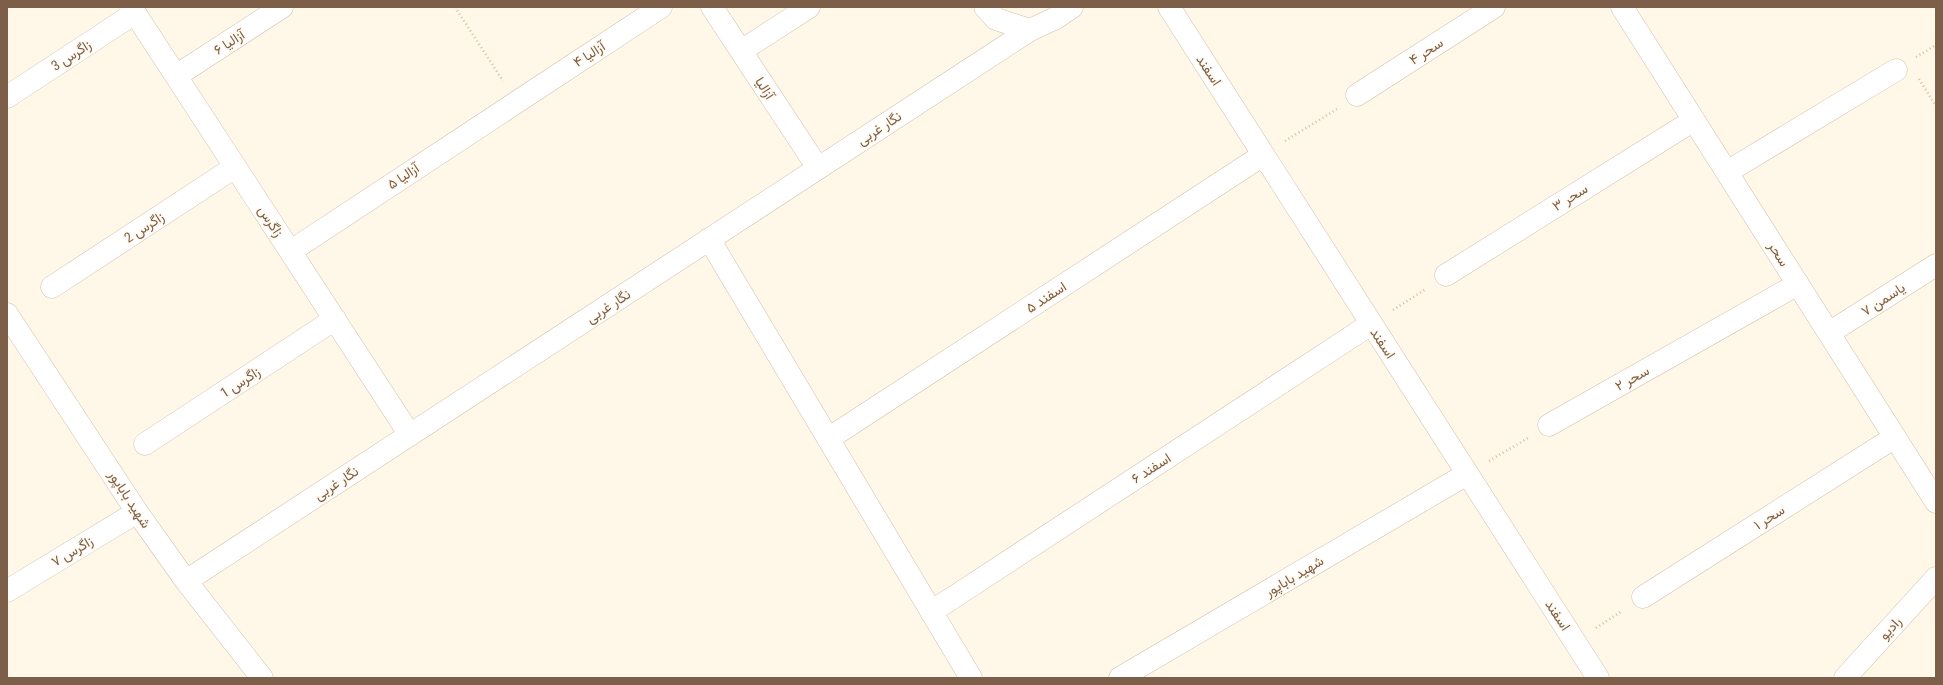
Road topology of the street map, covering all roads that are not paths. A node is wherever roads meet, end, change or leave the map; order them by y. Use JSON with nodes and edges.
{"nodes":[{"id":1,"x":282,"y":7,"type":"edge"},
{"id":2,"x":661,"y":7,"type":"edge"},
{"id":3,"x":712,"y":7,"type":"edge"},
{"id":4,"x":809,"y":7,"type":"edge"},
{"id":5,"x":985,"y":7,"type":"edge"},
{"id":6,"x":1072,"y":7,"type":"edge"},
{"id":7,"x":1169,"y":7,"type":"edge"},
{"id":8,"x":1494,"y":7,"type":"edge"},
{"id":9,"x":1622,"y":7,"type":"edge"},
{"id":10,"x":133,"y":10,"type":"edge"},
{"id":11,"x":1030,"y":30,"type":"junction"},
{"id":12,"x":741,"y":51,"type":"junction"},
{"id":13,"x":1906,"y":72,"type":"road end"},
{"id":14,"x":176,"y":76,"type":"junction"},
{"id":15,"x":1357,"y":95,"type":"road end"},
{"id":16,"x":7,"y":97,"type":"edge"},
{"id":17,"x":516,"y":101,"type":"joint"},
{"id":18,"x":1694,"y":120,"type":"junction"},
{"id":19,"x":1263,"y":155,"type":"junction"},
{"id":20,"x":235,"y":167,"type":"junction"},
{"id":21,"x":818,"y":168,"type":"junction"},
{"id":22,"x":1727,"y":172,"type":"junction"},
{"id":23,"x":709,"y":239,"type":"junction"},
{"id":24,"x":290,"y":251,"type":"junction"},
{"id":25,"x":1936,"y":265,"type":"edge"},
{"id":26,"x":1446,"y":275,"type":"road end"},
{"id":27,"x":1798,"y":284,"type":"junction"},
{"id":28,"x":52,"y":287,"type":"dead end"},
{"id":29,"x":7,"y":314,"type":"edge"},
{"id":30,"x":335,"y":319,"type":"junction"},
{"id":31,"x":1372,"y":324,"type":"junction"},
{"id":32,"x":1829,"y":334,"type":"junction"},
{"id":33,"x":1549,"y":425,"type":"road end"},
{"id":34,"x":410,"y":435,"type":"junction"},
{"id":35,"x":1895,"y":437,"type":"junction"},
{"id":36,"x":828,"y":439,"type":"junction"},
{"id":37,"x":145,"y":444,"type":"dead end"},
{"id":38,"x":1467,"y":474,"type":"junction"},
{"id":39,"x":1936,"y":502,"type":"edge"},
{"id":40,"x":138,"y":512,"type":"junction"},
{"id":41,"x":1936,"y":578,"type":"edge"},
{"id":42,"x":186,"y":581,"type":"junction"},
{"id":43,"x":7,"y":591,"type":"edge"},
{"id":44,"x":1643,"y":597,"type":"road end"},
{"id":45,"x":931,"y":612,"type":"junction"},
{"id":46,"x":1126,"y":677,"type":"edge"},
{"id":47,"x":262,"y":678,"type":"edge"},
{"id":48,"x":970,"y":678,"type":"edge"},
{"id":49,"x":1598,"y":678,"type":"edge"},
{"id":50,"x":1845,"y":678,"type":"edge"}],
"edges":[{"from":1,"to":14,"type":"street","name":"آزالیا ۶"},
{"from":2,"to":17,"type":"street","name":"آزالیا ۴"},
{"from":3,"to":12,"type":"street","name":"آزالیا"},
{"from":4,"to":12,"type":"street"},
{"from":5,"to":11,"type":"street"},
{"from":6,"to":11,"type":"street","name":"نگار غربی"},
{"from":7,"to":19,"type":"street","name":"اسفند"},
{"from":8,"to":15,"type":"street","name":"سحر ۴"},
{"from":9,"to":18,"type":"street","name":"سحر"},
{"from":10,"to":14,"type":"street","name":"زاگرس"},
{"from":10,"to":16,"type":"street","name":"زاگرس 3"},
{"from":11,"to":21,"type":"street","name":"نگار غربی"},
{"from":12,"to":21,"type":"street","name":"آزالیا"},
{"from":13,"to":22,"type":"street"},
{"from":14,"to":20,"type":"street","name":"زاگرس"},
{"from":17,"to":24,"type":"street","name":"آزالیا ۵"},
{"from":18,"to":22,"type":"street","name":"سحر"},
{"from":18,"to":26,"type":"street","name":"سحر ۳"},
{"from":19,"to":31,"type":"street","name":"اسفند"},
{"from":19,"to":36,"type":"street","name":"اسفند ۵"},
{"from":20,"to":24,"type":"street","name":"زاگرس"},
{"from":20,"to":28,"type":"street","name":"زاگرس 2"},
{"from":21,"to":23,"type":"street","name":"نگار غربی"},
{"from":22,"to":27,"type":"street","name":"سحر"},
{"from":23,"to":34,"type":"street","name":"نگار غربی"},
{"from":23,"to":36,"type":"street"},
{"from":24,"to":30,"type":"street","name":"زاگرس"},
{"from":25,"to":32,"type":"street","name":"یاسمن ۷"},
{"from":27,"to":32,"type":"street","name":"سحر"},
{"from":27,"to":33,"type":"street","name":"سحر ۲"},
{"from":29,"to":40,"type":"street","name":"شهید باباپور"},
{"from":30,"to":34,"type":"street","name":"زاگرس"},
{"from":30,"to":37,"type":"street","name":"زاگرس 1"},
{"from":31,"to":38,"type":"street","name":"اسفند"},
{"from":31,"to":45,"type":"street","name":"اسفند ۶"},
{"from":32,"to":35,"type":"street","name":"سحر"},
{"from":34,"to":42,"type":"street","name":"نگار غربی"},
{"from":35,"to":39,"type":"street","name":"سحر"},
{"from":35,"to":44,"type":"street","name":"سحر ۱"},
{"from":36,"to":45,"type":"street"},
{"from":38,"to":46,"type":"street","name":"شهید باباپور"},
{"from":38,"to":49,"type":"street","name":"اسفند"},
{"from":40,"to":42,"type":"street","name":"شهید باباپور"},
{"from":40,"to":43,"type":"street","name":"زاگرس ۷"},
{"from":41,"to":50,"type":"street","name":"رادیو"},
{"from":42,"to":47,"type":"street","name":"شهید باباپور"},
{"from":45,"to":48,"type":"street"}]}
